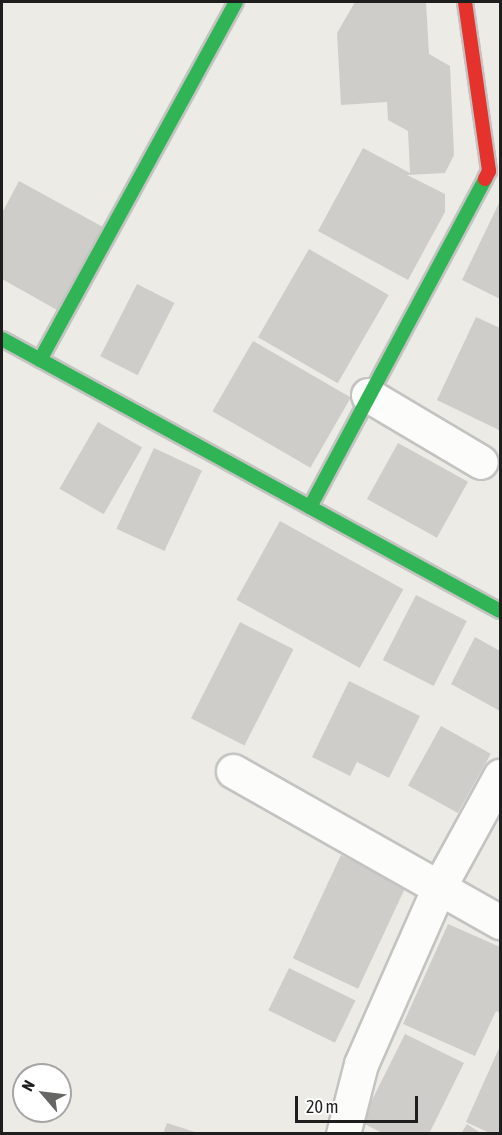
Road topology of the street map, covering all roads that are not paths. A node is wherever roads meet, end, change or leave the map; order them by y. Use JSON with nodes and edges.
{"nodes":[{"id":1,"x":236,"y":2,"type":"edge"},
{"id":2,"x":465,"y":2,"type":"edge"},
{"id":3,"x":2,"y":339,"type":"edge"},
{"id":4,"x":40,"y":360,"type":"junction"},
{"id":5,"x":368,"y":395,"type":"junction"},
{"id":6,"x":481,"y":462,"type":"dead end"},
{"id":7,"x":310,"y":507,"type":"junction"},
{"id":8,"x":501,"y":611,"type":"edge"},
{"id":9,"x":233,"y":771,"type":"dead end"},
{"id":10,"x":501,"y":776,"type":"edge"},
{"id":11,"x":439,"y":887,"type":"junction"},
{"id":12,"x":501,"y":922,"type":"edge"},
{"id":13,"x":343,"y":1134,"type":"edge"}],
"edges":[{"from":1,"to":4,"type":"street"},
{"from":2,"to":5,"type":"street"},
{"from":3,"to":4,"type":"street"},
{"from":4,"to":7,"type":"street"},
{"from":5,"to":6,"type":"street"},
{"from":5,"to":7,"type":"street"},
{"from":7,"to":8,"type":"street"},
{"from":9,"to":11,"type":"street"},
{"from":10,"to":11,"type":"street"},
{"from":11,"to":12,"type":"street"},
{"from":11,"to":13,"type":"street"}]}
